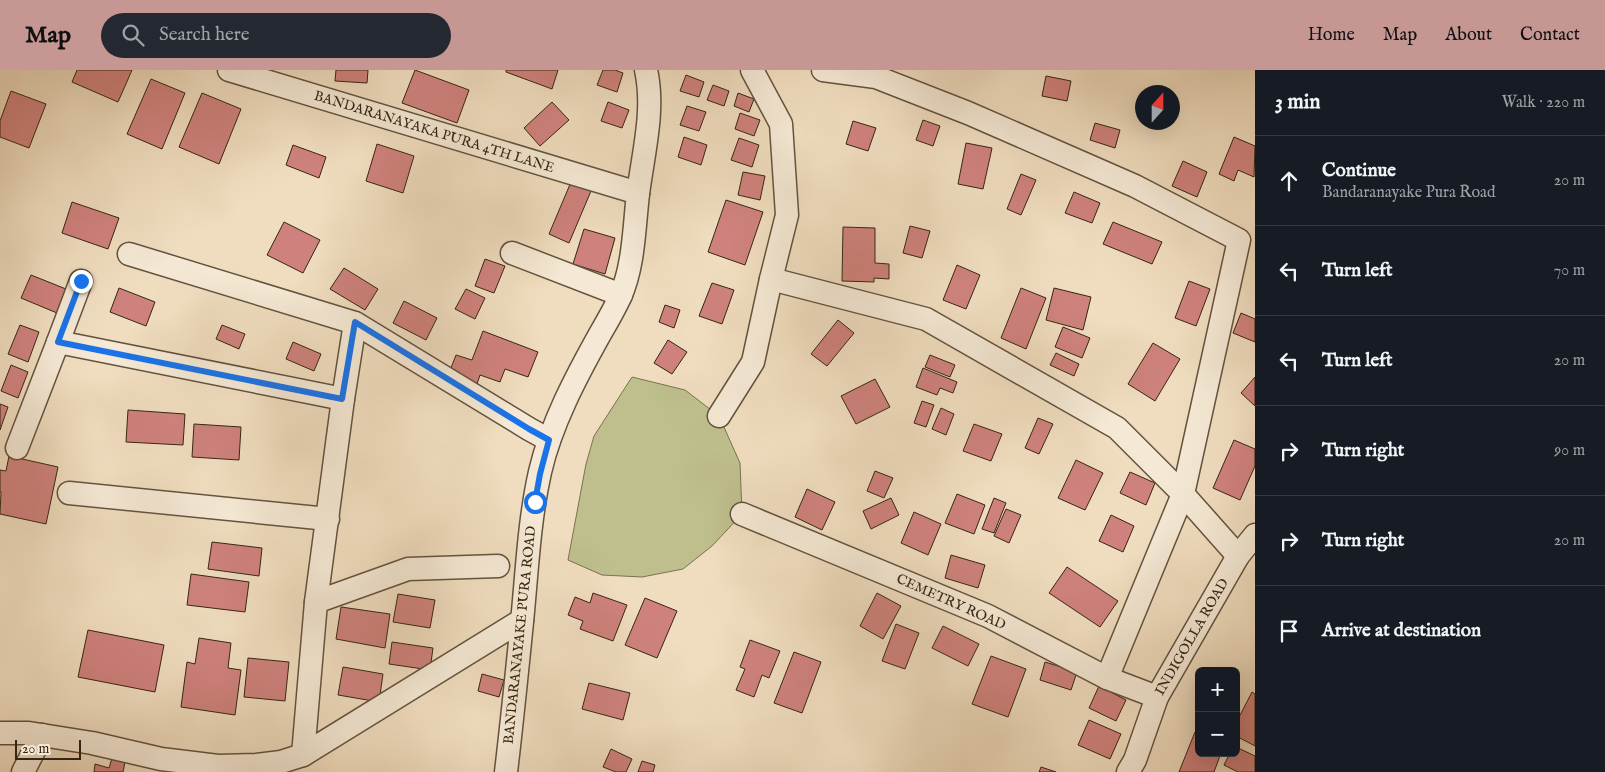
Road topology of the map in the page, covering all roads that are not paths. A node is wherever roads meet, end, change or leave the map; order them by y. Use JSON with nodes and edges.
{"nodes":[{"id":1,"x":229,"y":70,"type":"edge"},
{"id":2,"x":646,"y":70,"type":"edge"},
{"id":3,"x":752,"y":70,"type":"edge"},
{"id":4,"x":822,"y":70,"type":"edge"},
{"id":5,"x":638,"y":193,"type":"junction"},
{"id":6,"x":1247,"y":241,"type":"edge"},
{"id":7,"x":512,"y":253,"type":"dead end"},
{"id":8,"x":129,"y":254,"type":"dead end"},
{"id":9,"x":771,"y":279,"type":"junction"},
{"id":10,"x":81,"y":281,"type":"dead end"},
{"id":11,"x":621,"y":295,"type":"junction"},
{"id":12,"x":355,"y":322,"type":"junction"},
{"id":13,"x":58,"y":342,"type":"junction"},
{"id":14,"x":342,"y":399,"type":"junction"},
{"id":15,"x":719,"y":416,"type":"dead end"},
{"id":16,"x":549,"y":440,"type":"junction"},
{"id":17,"x":17,"y":448,"type":"dead end"},
{"id":18,"x":69,"y":493,"type":"dead end"},
{"id":19,"x":1183,"y":494,"type":"junction"},
{"id":20,"x":742,"y":514,"type":"dead end"},
{"id":21,"x":328,"y":520,"type":"junction"},
{"id":22,"x":1255,"y":535,"type":"edge"},
{"id":23,"x":1238,"y":556,"type":"junction"},
{"id":24,"x":498,"y":566,"type":"dead end"},
{"id":25,"x":316,"y":602,"type":"junction"},
{"id":26,"x":522,"y":620,"type":"junction"},
{"id":27,"x":1106,"y":678,"type":"junction"},
{"id":28,"x":1157,"y":697,"type":"junction"},
{"id":29,"x":0,"y":733,"type":"edge"},
{"id":30,"x":42,"y":735,"type":"junction"},
{"id":31,"x":303,"y":748,"type":"junction"},
{"id":32,"x":158,"y":765,"type":"edge"},
{"id":33,"x":23,"y":772,"type":"edge"},
{"id":34,"x":506,"y":772,"type":"edge"},
{"id":35,"x":1128,"y":772,"type":"edge"}],
"edges":[{"from":1,"to":5,"type":"street","name":"BANDARANAYAKA PURA 4TH LANE"},
{"from":2,"to":5,"type":"street","name":"BANDARANAYAKE PURA ROAD"},
{"from":3,"to":9,"type":"street"},
{"from":4,"to":6,"type":"street"},
{"from":5,"to":11,"type":"street","name":"BANDARANAYAKE PURA ROAD"},
{"from":6,"to":19,"type":"street"},
{"from":7,"to":11,"type":"street"},
{"from":8,"to":12,"type":"street"},
{"from":9,"to":15,"type":"street"},
{"from":9,"to":19,"type":"street"},
{"from":10,"to":13,"type":"street"},
{"from":11,"to":16,"type":"street","name":"BANDARANAYAKE PURA ROAD"},
{"from":12,"to":14,"type":"street"},
{"from":12,"to":16,"type":"street"},
{"from":13,"to":14,"type":"street"},
{"from":13,"to":17,"type":"street"},
{"from":14,"to":21,"type":"street"},
{"from":16,"to":26,"type":"street","name":"BANDARANAYAKE PURA ROAD"},
{"from":18,"to":21,"type":"street"},
{"from":19,"to":23,"type":"street"},
{"from":19,"to":27,"type":"street"},
{"from":20,"to":27,"type":"street","name":"CEMETRY ROAD"},
{"from":21,"to":25,"type":"street"},
{"from":22,"to":23,"type":"street","name":"INDIGOLLA ROAD"},
{"from":23,"to":28,"type":"street","name":"INDIGOLLA ROAD"},
{"from":24,"to":25,"type":"street"},
{"from":25,"to":31,"type":"street"},
{"from":26,"to":31,"type":"street"},
{"from":26,"to":34,"type":"street","name":"BANDARANAYAKE PURA ROAD"},
{"from":27,"to":28,"type":"street","name":"CEMETRY ROAD"},
{"from":28,"to":35,"type":"street","name":"INDIGOLLA ROAD"},
{"from":29,"to":30,"type":"street"},
{"from":30,"to":32,"type":"street"},
{"from":30,"to":33,"type":"street"},
{"from":31,"to":32,"type":"street"}]}
